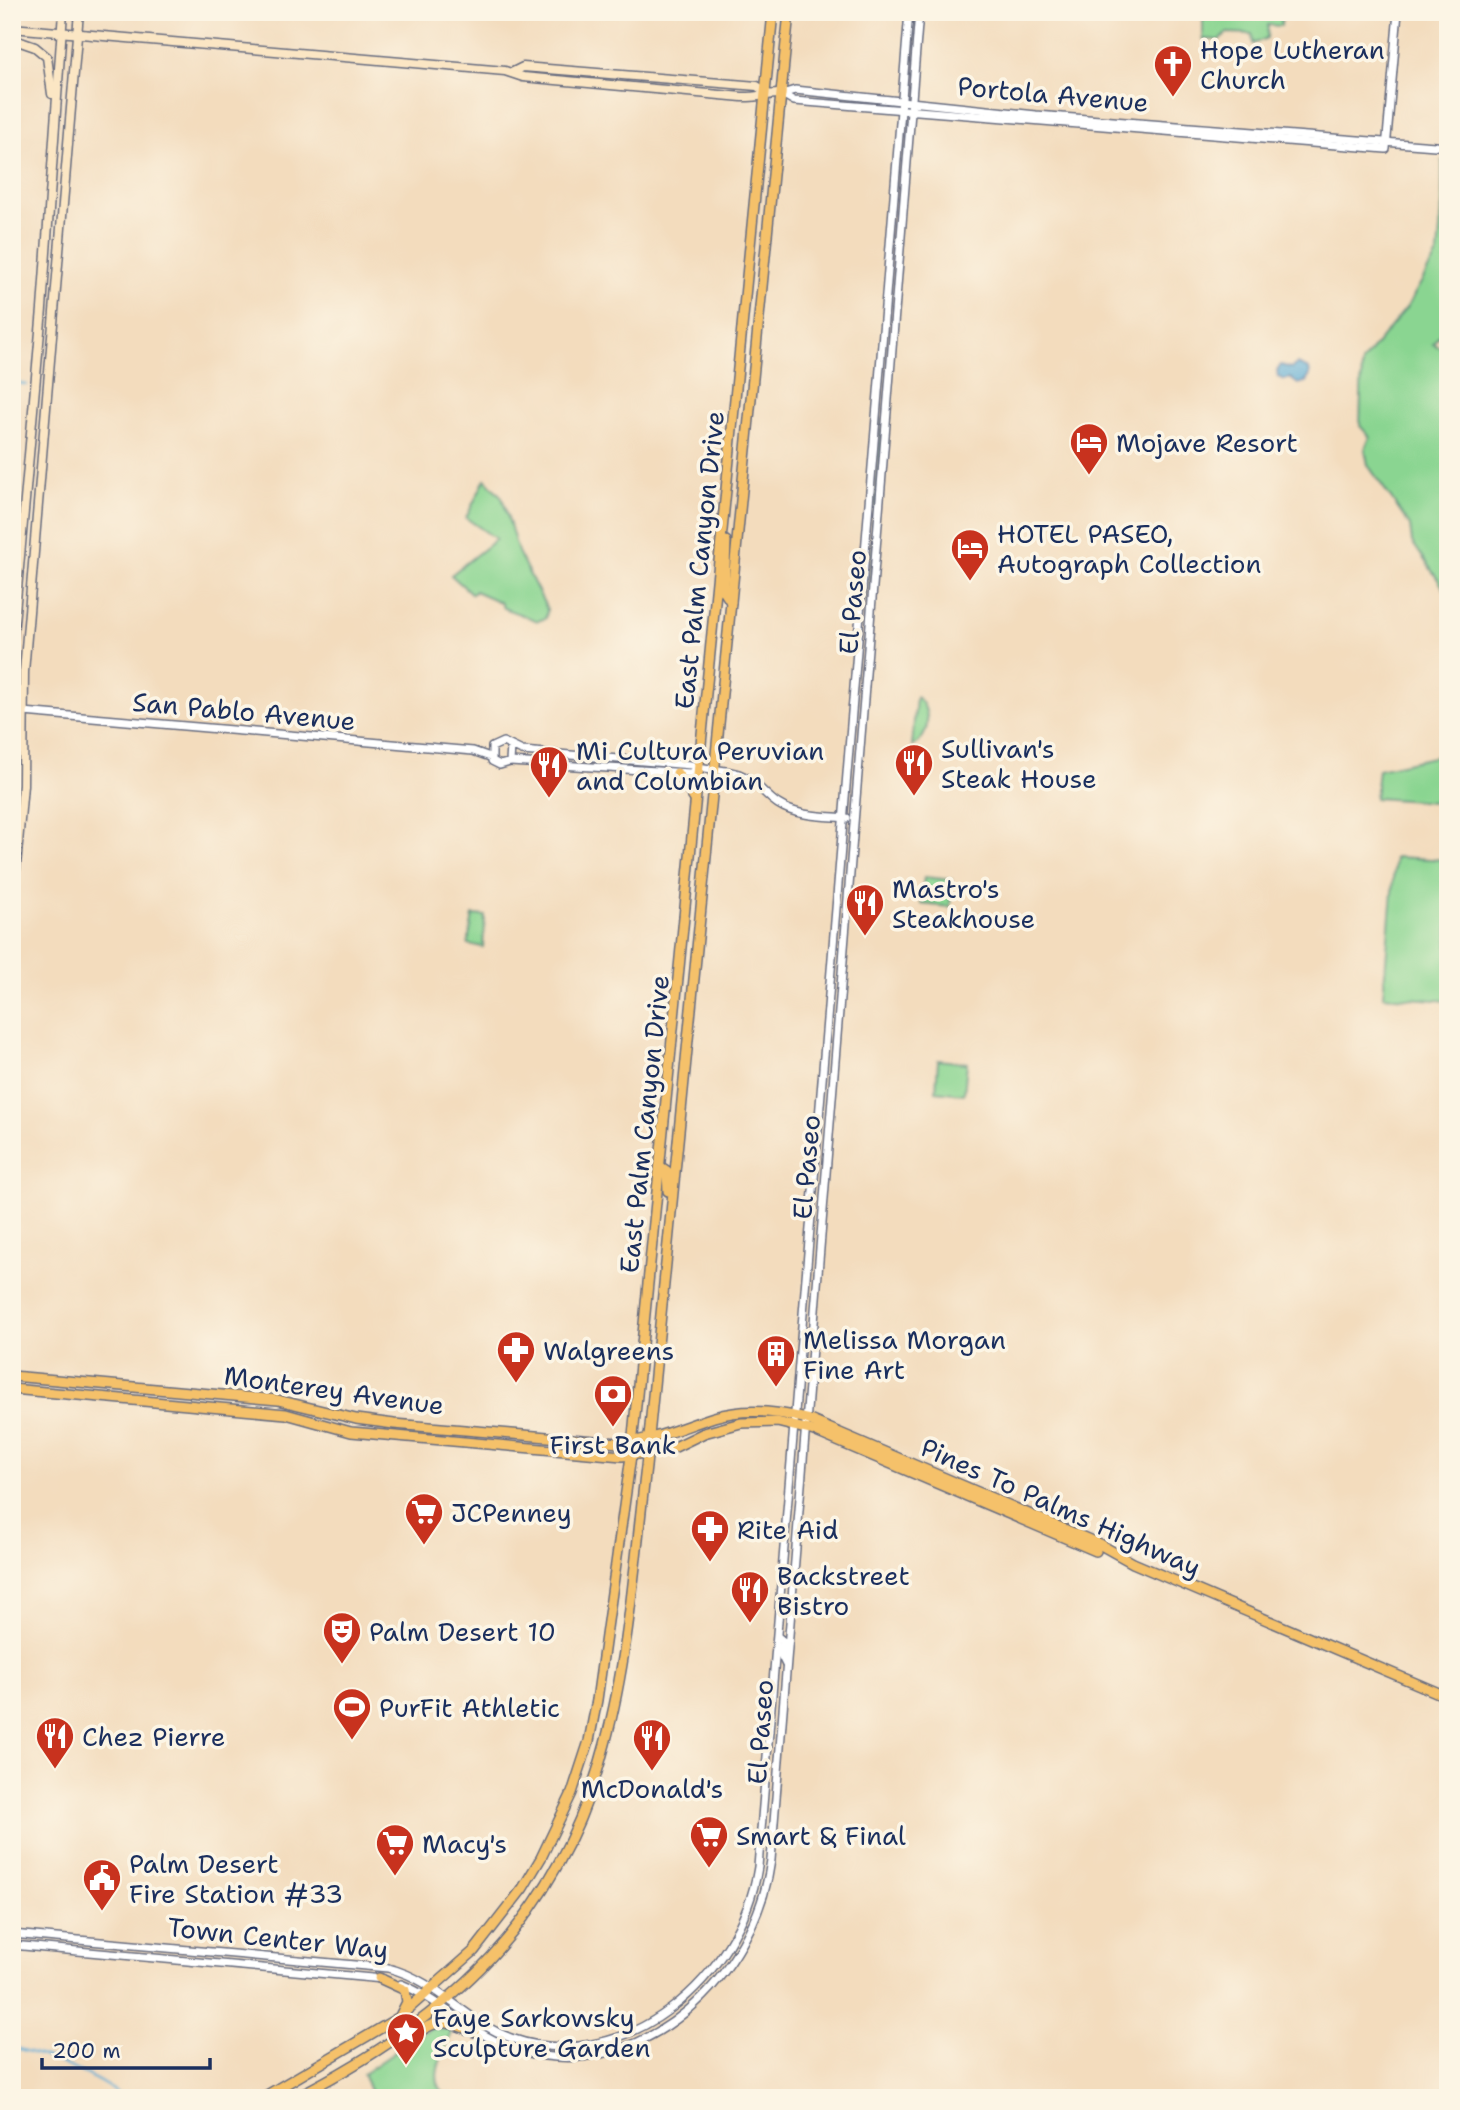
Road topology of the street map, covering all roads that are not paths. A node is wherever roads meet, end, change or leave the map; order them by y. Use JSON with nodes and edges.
{"nodes":[{"id":1,"x":63,"y":12,"type":"edge"},
{"id":2,"x":79,"y":12,"type":"edge"},
{"id":3,"x":773,"y":12,"type":"edge"},
{"id":4,"x":789,"y":12,"type":"edge"},
{"id":5,"x":910,"y":12,"type":"edge"},
{"id":6,"x":919,"y":12,"type":"edge"},
{"id":7,"x":1398,"y":12,"type":"edge"},
{"id":8,"x":12,"y":29,"type":"edge"},
{"id":9,"x":919,"y":32,"type":"junction"},
{"id":10,"x":61,"y":33,"type":"junction"},
{"id":11,"x":77,"y":34,"type":"junction"},
{"id":12,"x":12,"y":39,"type":"edge"},
{"id":13,"x":513,"y":72,"type":"junction"},
{"id":14,"x":702,"y":83,"type":"junction"},
{"id":15,"x":733,"y":84,"type":"junction"},
{"id":16,"x":660,"y":90,"type":"junction"},
{"id":17,"x":767,"y":93,"type":"junction"},
{"id":18,"x":703,"y":94,"type":"junction"},
{"id":19,"x":782,"y":94,"type":"junction"},
{"id":20,"x":908,"y":107,"type":"junction"},
{"id":21,"x":54,"y":120,"type":"junction"},
{"id":22,"x":1387,"y":146,"type":"junction"},
{"id":23,"x":1448,"y":147,"type":"edge"},
{"id":24,"x":723,"y":537,"type":"junction"},
{"id":25,"x":731,"y":602,"type":"junction"},
{"id":26,"x":867,"y":621,"type":"dead end"},
{"id":27,"x":12,"y":646,"type":"edge"},
{"id":28,"x":867,"y":668,"type":"junction"},
{"id":29,"x":12,"y":711,"type":"edge"},
{"id":30,"x":24,"y":712,"type":"junction"},
{"id":31,"x":853,"y":716,"type":"junction"},
{"id":32,"x":863,"y":716,"type":"junction"},
{"id":33,"x":852,"y":729,"type":"junction"},
{"id":34,"x":862,"y":730,"type":"junction"},
{"id":35,"x":511,"y":746,"type":"junction"},
{"id":36,"x":492,"y":747,"type":"junction"},
{"id":37,"x":473,"y":751,"type":"junction"},
{"id":38,"x":490,"y":757,"type":"junction"},
{"id":39,"x":510,"y":762,"type":"junction"},
{"id":40,"x":699,"y":769,"type":"junction"},
{"id":41,"x":715,"y":771,"type":"junction"},
{"id":42,"x":677,"y":772,"type":"junction"},
{"id":43,"x":696,"y":804,"type":"junction"},
{"id":44,"x":845,"y":818,"type":"junction"},
{"id":45,"x":855,"y":819,"type":"junction"},
{"id":46,"x":12,"y":913,"type":"edge"},
{"id":47,"x":674,"y":1034,"type":"junction"},
{"id":48,"x":682,"y":1103,"type":"junction"},
{"id":49,"x":661,"y":1167,"type":"junction"},
{"id":50,"x":670,"y":1220,"type":"junction"},
{"id":51,"x":12,"y":1376,"type":"edge"},
{"id":52,"x":12,"y":1389,"type":"edge"},
{"id":53,"x":259,"y":1398,"type":"junction"},
{"id":54,"x":227,"y":1409,"type":"junction"},
{"id":55,"x":311,"y":1420,"type":"junction"},
{"id":56,"x":800,"y":1422,"type":"junction"},
{"id":57,"x":394,"y":1424,"type":"junction"},
{"id":58,"x":649,"y":1441,"type":"junction"},
{"id":59,"x":633,"y":1442,"type":"junction"},
{"id":60,"x":648,"y":1454,"type":"junction"},
{"id":61,"x":631,"y":1456,"type":"junction"},
{"id":62,"x":798,"y":1516,"type":"junction"},
{"id":63,"x":787,"y":1526,"type":"junction"},
{"id":64,"x":794,"y":1567,"type":"junction"},
{"id":65,"x":778,"y":1637,"type":"junction"},
{"id":66,"x":786,"y":1665,"type":"junction"},
{"id":67,"x":1448,"y":1697,"type":"edge"},
{"id":68,"x":12,"y":1934,"type":"edge"},
{"id":69,"x":12,"y":1945,"type":"edge"},
{"id":70,"x":379,"y":1978,"type":"junction"},
{"id":71,"x":436,"y":1988,"type":"junction"},
{"id":72,"x":426,"y":1996,"type":"junction"},
{"id":73,"x":450,"y":1998,"type":"junction"},
{"id":74,"x":440,"y":2006,"type":"junction"},
{"id":75,"x":398,"y":2018,"type":"junction"},
{"id":76,"x":474,"y":2032,"type":"junction"},
{"id":77,"x":382,"y":2049,"type":"junction"},
{"id":78,"x":262,"y":2098,"type":"edge"},
{"id":79,"x":294,"y":2098,"type":"edge"}],
"edges":[{"from":1,"to":10,"type":"main road"},
{"from":2,"to":11,"type":"main road"},
{"from":3,"to":17,"type":"main road","name":"East Palm Canyon Drive"},
{"from":4,"to":19,"type":"main road","name":"East Palm Canyon Drive"},
{"from":5,"to":9,"type":"street"},
{"from":5,"to":20,"type":"street","name":"El Paseo"},
{"from":6,"to":9,"type":"street","name":"El Paseo"},
{"from":7,"to":22,"type":"street"},
{"from":8,"to":10,"type":"main road","name":"Portola Avenue"},
{"from":9,"to":20,"type":"street","name":"El Paseo"},
{"from":10,"to":11,"type":"main road","name":"Portola Avenue"},
{"from":10,"to":21,"type":"main road"},
{"from":11,"to":13,"type":"main road","name":"Portola Avenue"},
{"from":11,"to":30,"type":"main road"},
{"from":12,"to":21,"type":"main road"},
{"from":13,"to":14,"type":"main road","name":"Portola Avenue"},
{"from":13,"to":16,"type":"main road","name":"Portola Avenue"},
{"from":14,"to":15,"type":"main road","name":"Portola Avenue"},
{"from":14,"to":16,"type":"main road"},
{"from":15,"to":17,"type":"main road","name":"Portola Avenue"},
{"from":15,"to":18,"type":"main road"},
{"from":16,"to":18,"type":"main road","name":"Portola Avenue"},
{"from":17,"to":18,"type":"main road","name":"Portola Avenue"},
{"from":17,"to":19,"type":"main road","name":"Portola Avenue"},
{"from":17,"to":24,"type":"main road","name":"East Palm Canyon Drive"},
{"from":19,"to":20,"type":"street","name":"Portola Avenue"},
{"from":19,"to":25,"type":"main road","name":"East Palm Canyon Drive"},
{"from":20,"to":22,"type":"street","name":"Portola Avenue"},
{"from":20,"to":22,"type":"street","name":"Portola Avenue"},
{"from":20,"to":28,"type":"street","name":"El Paseo"},
{"from":20,"to":31,"type":"street","name":"El Paseo"},
{"from":21,"to":27,"type":"main road"},
{"from":22,"to":23,"type":"street","name":"Portola Avenue"},
{"from":24,"to":25,"type":"main road"},
{"from":24,"to":40,"type":"main road","name":"East Palm Canyon Drive"},
{"from":25,"to":41,"type":"main road","name":"East Palm Canyon Drive"},
{"from":26,"to":28,"type":"street"},
{"from":28,"to":32,"type":"street","name":"El Paseo"},
{"from":29,"to":30,"type":"street","name":"San Pablo Avenue"},
{"from":30,"to":37,"type":"street","name":"San Pablo Avenue"},
{"from":30,"to":46,"type":"main road"},
{"from":31,"to":32,"type":"street"},
{"from":31,"to":33,"type":"street","name":"El Paseo"},
{"from":32,"to":34,"type":"street","name":"El Paseo"},
{"from":33,"to":34,"type":"street"},
{"from":33,"to":44,"type":"street","name":"El Paseo"},
{"from":34,"to":45,"type":"street","name":"El Paseo"},
{"from":35,"to":36,"type":"street","name":"San Pablo Avenue"},
{"from":35,"to":39,"type":"street"},
{"from":35,"to":40,"type":"street","name":"San Pablo Avenue"},
{"from":36,"to":37,"type":"street","name":"San Pablo Avenue"},
{"from":36,"to":38,"type":"street"},
{"from":37,"to":38,"type":"street","name":"San Pablo Avenue"},
{"from":38,"to":39,"type":"street","name":"San Pablo Avenue"},
{"from":39,"to":42,"type":"street","name":"San Pablo Avenue"},
{"from":40,"to":41,"type":"street","name":"San Pablo Avenue"},
{"from":40,"to":42,"type":"street","name":"San Pablo Avenue"},
{"from":40,"to":43,"type":"main road","name":"East Palm Canyon Drive"},
{"from":41,"to":44,"type":"street","name":"San Pablo Avenue"},
{"from":41,"to":48,"type":"main road","name":"East Palm Canyon Drive"},
{"from":42,"to":43,"type":"main road"},
{"from":43,"to":47,"type":"main road","name":"East Palm Canyon Drive"},
{"from":44,"to":45,"type":"street","name":"San Pablo Avenue"},
{"from":44,"to":56,"type":"street","name":"El Paseo"},
{"from":45,"to":56,"type":"street","name":"El Paseo"},
{"from":47,"to":48,"type":"main road"},
{"from":47,"to":49,"type":"main road","name":"East Palm Canyon Drive"},
{"from":48,"to":50,"type":"main road","name":"East Palm Canyon Drive"},
{"from":49,"to":50,"type":"main road"},
{"from":49,"to":59,"type":"main road","name":"East Palm Canyon Drive"},
{"from":50,"to":58,"type":"main road","name":"East Palm Canyon Drive"},
{"from":51,"to":53,"type":"main road","name":"Monterey Avenue"},
{"from":52,"to":54,"type":"main road","name":"Monterey Avenue"},
{"from":53,"to":54,"type":"main road"},
{"from":53,"to":57,"type":"main road","name":"Monterey Avenue"},
{"from":54,"to":55,"type":"main road","name":"Monterey Avenue"},
{"from":55,"to":57,"type":"main road"},
{"from":55,"to":61,"type":"main road","name":"Monterey Avenue"},
{"from":56,"to":58,"type":"main road","name":"Pines To Palms Highway"},
{"from":56,"to":60,"type":"main road","name":"Pines To Palms Highway"},
{"from":56,"to":62,"type":"street","name":"El Paseo"},
{"from":56,"to":63,"type":"street","name":"El Paseo"},
{"from":56,"to":67,"type":"main road","name":"Pines To Palms Highway"},
{"from":57,"to":59,"type":"main road","name":"Monterey Avenue"},
{"from":58,"to":59,"type":"main road","name":"Monterey Avenue"},
{"from":58,"to":60,"type":"main road","name":"East Palm Canyon Drive"},
{"from":59,"to":61,"type":"main road","name":"East Palm Canyon Drive"},
{"from":60,"to":61,"type":"main road","name":"Monterey Avenue"},
{"from":60,"to":73,"type":"main road","name":"East Palm Canyon Drive"},
{"from":61,"to":71,"type":"main road","name":"East Palm Canyon Drive"},
{"from":62,"to":63,"type":"street"},
{"from":62,"to":64,"type":"street","name":"El Paseo"},
{"from":63,"to":64,"type":"street"},
{"from":63,"to":65,"type":"street","name":"El Paseo"},
{"from":64,"to":66,"type":"street","name":"El Paseo"},
{"from":65,"to":66,"type":"street"},
{"from":65,"to":73,"type":"street","name":"El Paseo"},
{"from":66,"to":76,"type":"street","name":"El Paseo"},
{"from":68,"to":71,"type":"street","name":"Town Center Way"},
{"from":69,"to":70,"type":"street","name":"Town Center Way"},
{"from":70,"to":72,"type":"street","name":"Town Center Way"},
{"from":70,"to":75,"type":"main road"},
{"from":71,"to":72,"type":"main road","name":"East Palm Canyon Drive"},
{"from":71,"to":73,"type":"street","name":"Town Center Way"},
{"from":72,"to":74,"type":"street","name":"El Paseo"},
{"from":72,"to":75,"type":"main road","name":"East Palm Canyon Drive"},
{"from":73,"to":74,"type":"main road","name":"East Palm Canyon Drive"},
{"from":74,"to":76,"type":"street","name":"El Paseo"},
{"from":74,"to":77,"type":"main road","name":"East Palm Canyon Drive"},
{"from":75,"to":78,"type":"main road","name":"East Palm Canyon Drive"},
{"from":76,"to":77,"type":"main road"},
{"from":77,"to":79,"type":"main road","name":"East Palm Canyon Drive"}]}
